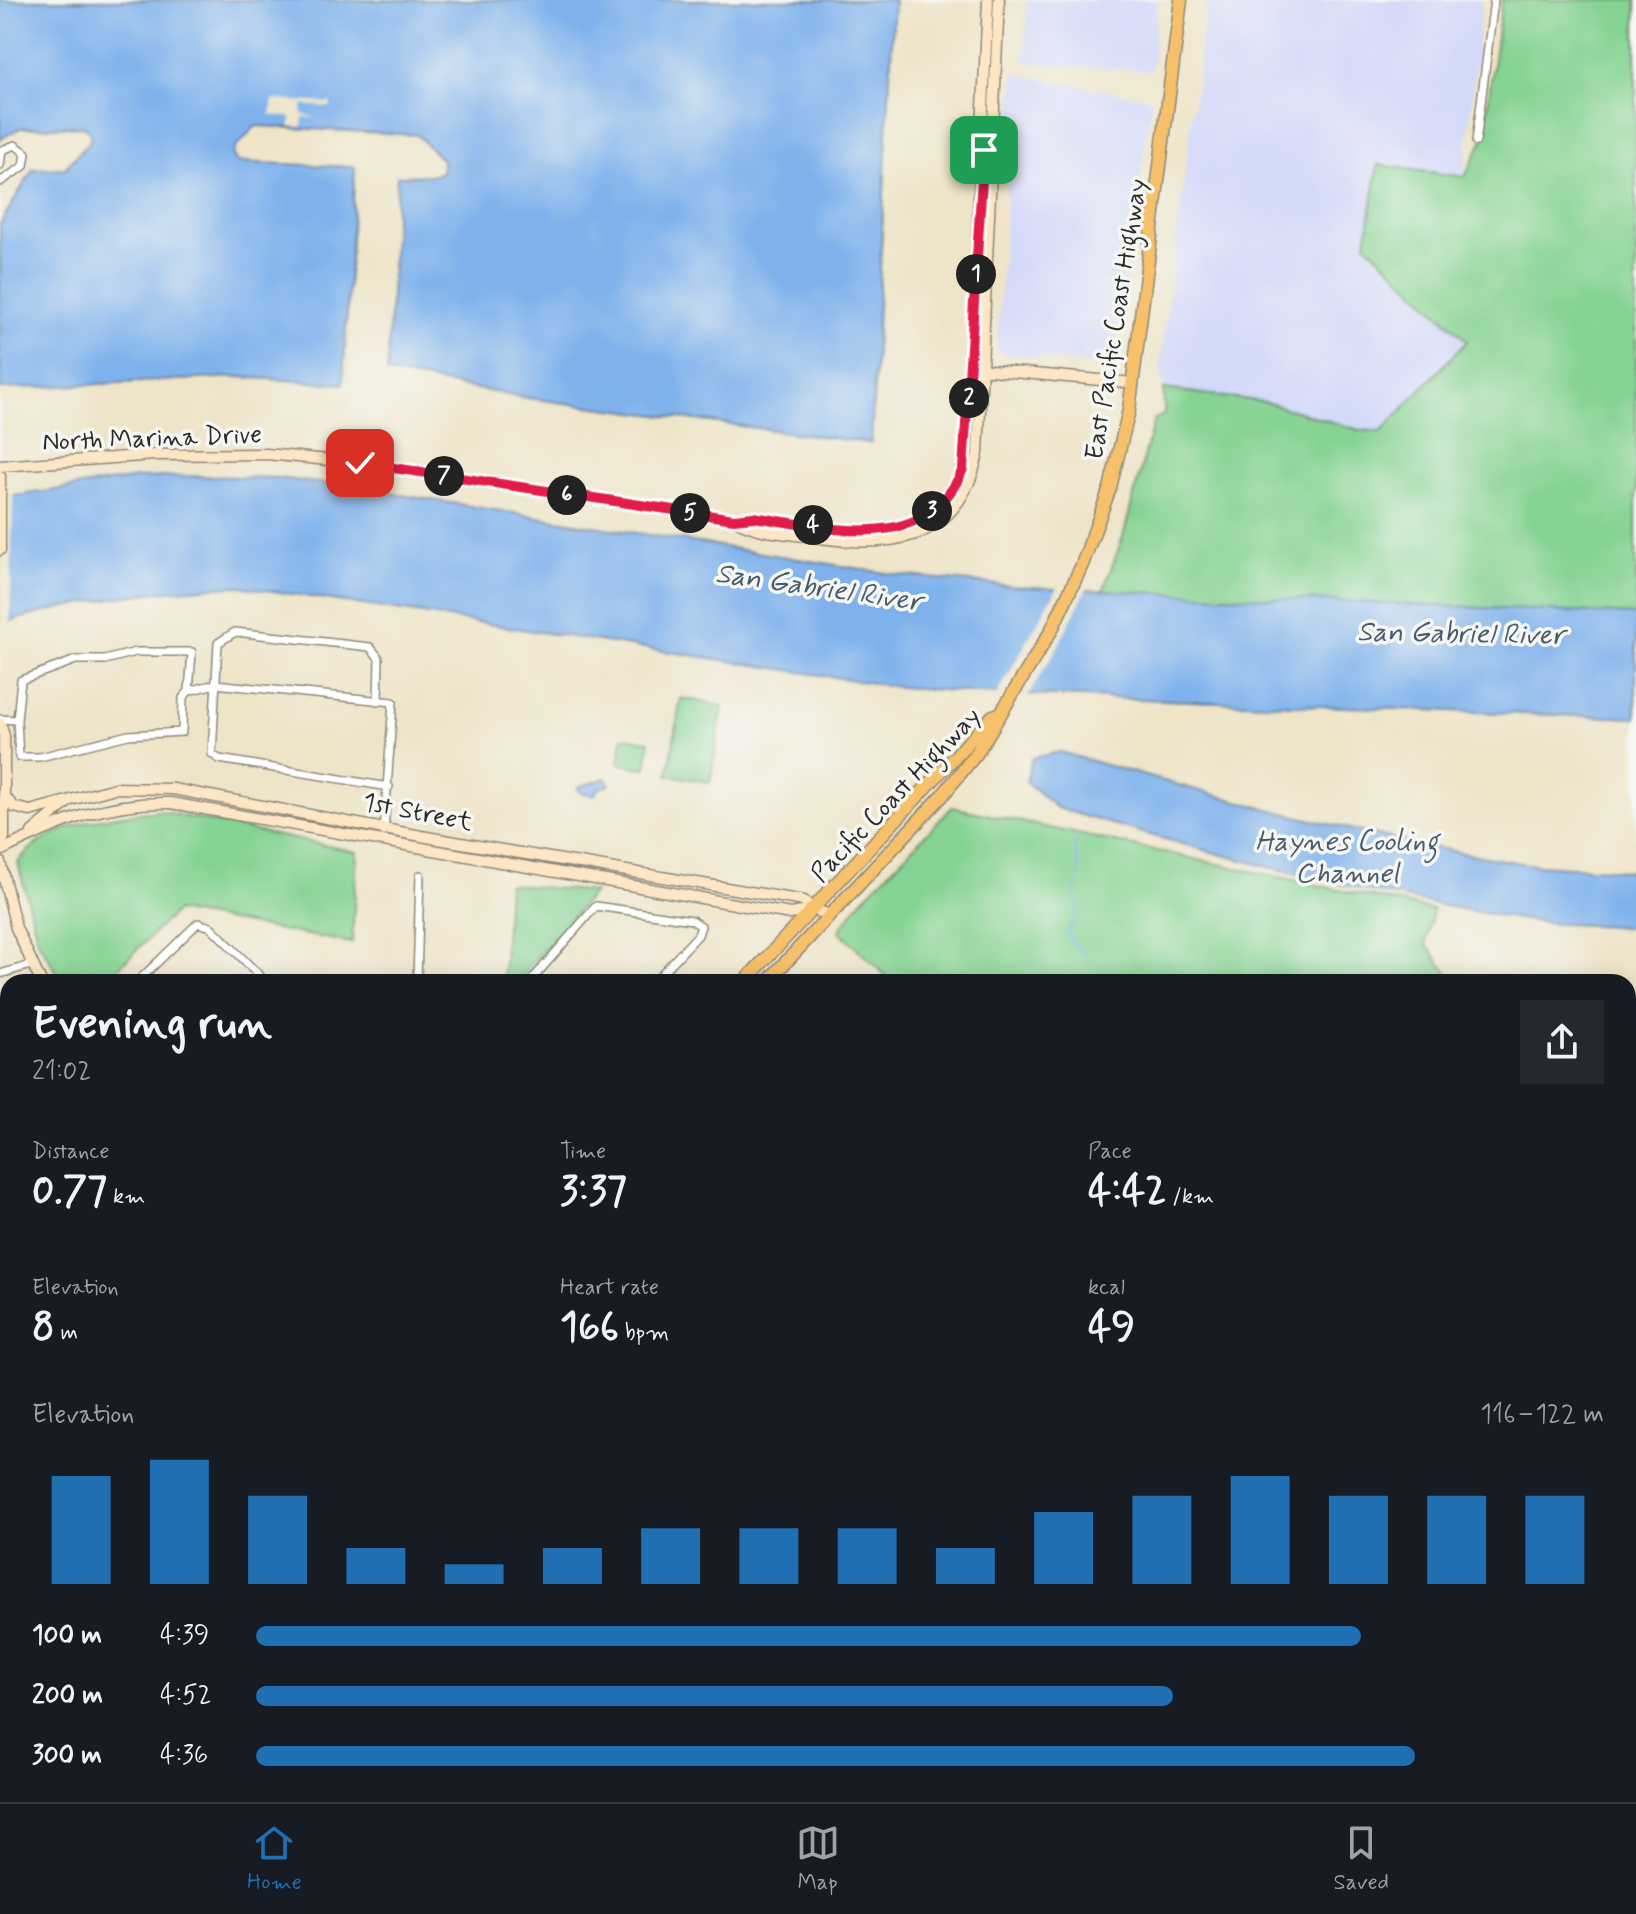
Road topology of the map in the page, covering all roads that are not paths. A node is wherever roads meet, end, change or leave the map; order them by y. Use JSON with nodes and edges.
{"nodes":[{"id":1,"x":988,"y":0,"type":"edge"},
{"id":2,"x":999,"y":0,"type":"edge"},
{"id":3,"x":1181,"y":0,"type":"edge"},
{"id":4,"x":1494,"y":0,"type":"edge"},
{"id":5,"x":1476,"y":142,"type":"dead end"},
{"id":6,"x":0,"y":165,"type":"edge"},
{"id":7,"x":0,"y":182,"type":"edge"},
{"id":8,"x":971,"y":369,"type":"junction"},
{"id":9,"x":983,"y":369,"type":"junction"},
{"id":10,"x":1133,"y":383,"type":"junction"},
{"id":11,"x":0,"y":466,"type":"edge"},
{"id":12,"x":1,"y":478,"type":"edge"},
{"id":13,"x":958,"y":492,"type":"junction"},
{"id":14,"x":0,"y":550,"type":"edge"},
{"id":15,"x":215,"y":684,"type":"junction"},
{"id":16,"x":189,"y":691,"type":"junction"},
{"id":17,"x":378,"y":702,"type":"junction"},
{"id":18,"x":1000,"y":713,"type":"junction"},
{"id":19,"x":17,"y":720,"type":"junction"},
{"id":20,"x":0,"y":721,"type":"edge"},
{"id":21,"x":389,"y":787,"type":"junction"},
{"id":22,"x":4,"y":796,"type":"junction"},
{"id":23,"x":73,"y":797,"type":"junction"},
{"id":24,"x":385,"y":828,"type":"junction"},
{"id":25,"x":25,"y":839,"type":"junction"},
{"id":26,"x":382,"y":842,"type":"junction"},
{"id":27,"x":0,"y":850,"type":"edge"},
{"id":28,"x":0,"y":862,"type":"edge"},
{"id":29,"x":420,"y":875,"type":"dead end"},
{"id":30,"x":1,"y":880,"type":"edge"},
{"id":31,"x":814,"y":910,"type":"junction"},
{"id":32,"x":831,"y":915,"type":"junction"},
{"id":33,"x":31,"y":965,"type":"junction"},
{"id":34,"x":0,"y":974,"type":"edge"},
{"id":35,"x":36,"y":974,"type":"edge"},
{"id":36,"x":145,"y":974,"type":"edge"},
{"id":37,"x":258,"y":974,"type":"edge"},
{"id":38,"x":417,"y":974,"type":"edge"},
{"id":39,"x":537,"y":974,"type":"edge"},
{"id":40,"x":661,"y":974,"type":"edge"},
{"id":41,"x":752,"y":974,"type":"edge"},
{"id":42,"x":775,"y":974,"type":"edge"},
{"id":43,"x":0,"y":1091,"type":"edge"},
{"id":44,"x":0,"y":1099,"type":"edge"}],
"edges":[{"from":1,"to":8,"type":"main road"},
{"from":2,"to":9,"type":"main road"},
{"from":3,"to":10,"type":"highway","name":"East Pacific Coast Highway"},
{"from":4,"to":5,"type":"street"},
{"from":6,"to":7,"type":"street"},
{"from":8,"to":9,"type":"main road"},
{"from":8,"to":13,"type":"main road"},
{"from":9,"to":10,"type":"main road"},
{"from":9,"to":13,"type":"main road"},
{"from":10,"to":18,"type":"highway","name":"East Pacific Coast Highway"},
{"from":11,"to":13,"type":"main road","name":"North Marina Drive"},
{"from":12,"to":14,"type":"main road"},
{"from":15,"to":16,"type":"street"},
{"from":15,"to":17,"type":"street"},
{"from":15,"to":17,"type":"street"},
{"from":15,"to":21,"type":"street"},
{"from":16,"to":19,"type":"street"},
{"from":16,"to":19,"type":"street"},
{"from":17,"to":21,"type":"street"},
{"from":18,"to":31,"type":"highway","name":"Pacific Coast Highway"},
{"from":18,"to":32,"type":"highway","name":"Pacific Coast Highway"},
{"from":19,"to":20,"type":"street"},
{"from":20,"to":22,"type":"main road"},
{"from":21,"to":24,"type":"street"},
{"from":22,"to":23,"type":"main road"},
{"from":22,"to":27,"type":"main road"},
{"from":23,"to":24,"type":"main road","name":"1st Street"},
{"from":23,"to":25,"type":"main road","name":"1st Street"},
{"from":24,"to":26,"type":"street"},
{"from":24,"to":31,"type":"main road","name":"1st Street"},
{"from":25,"to":26,"type":"main road","name":"1st Street"},
{"from":25,"to":27,"type":"main road","name":"1st Street"},
{"from":26,"to":31,"type":"main road","name":"1st Street"},
{"from":28,"to":30,"type":"main road"},
{"from":29,"to":38,"type":"street"},
{"from":30,"to":33,"type":"main road"},
{"from":31,"to":32,"type":"main road","name":"1st Street"},
{"from":31,"to":41,"type":"highway","name":"Pacific Coast Highway"},
{"from":32,"to":42,"type":"highway","name":"Pacific Coast Highway"},
{"from":33,"to":34,"type":"street"},
{"from":33,"to":35,"type":"main road"},
{"from":36,"to":37,"type":"street"},
{"from":39,"to":40,"type":"street"},
{"from":43,"to":44,"type":"street"}]}
